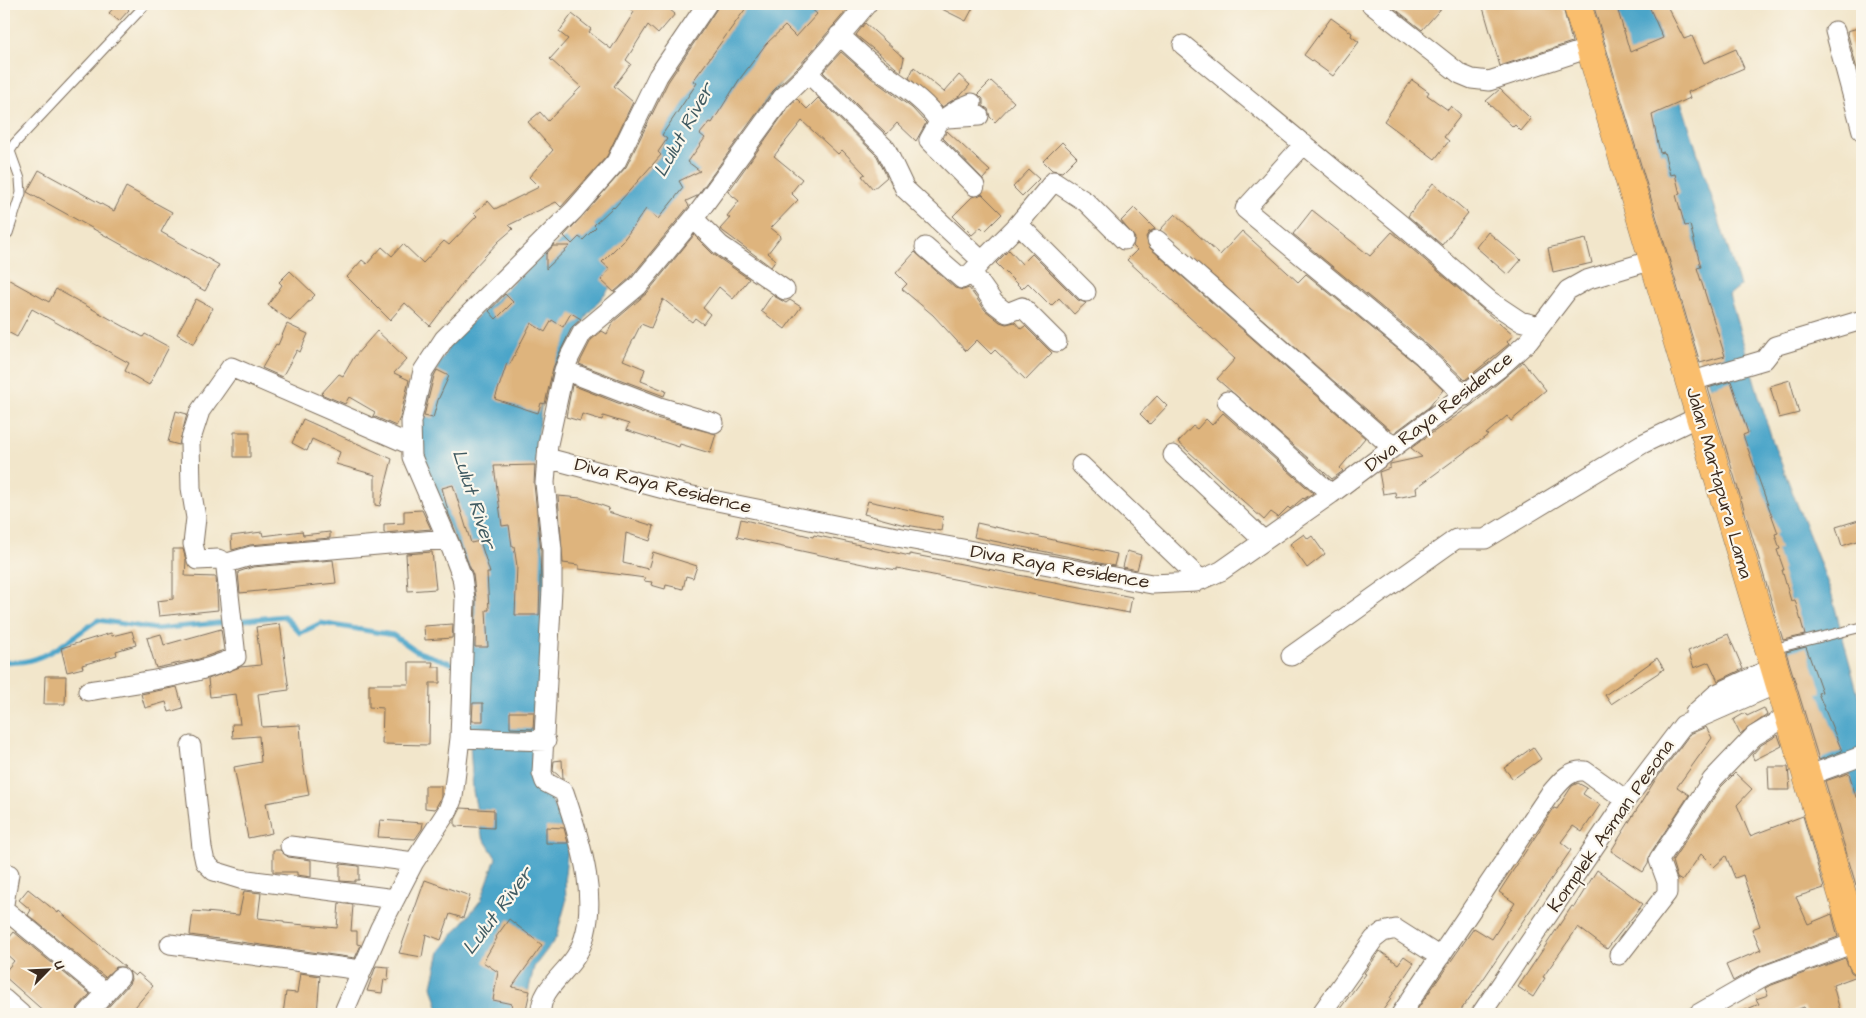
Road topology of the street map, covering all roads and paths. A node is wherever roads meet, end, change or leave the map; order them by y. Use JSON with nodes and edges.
{"nodes":[{"id":1,"x":146,"y":4,"type":"edge"},
{"id":2,"x":707,"y":4,"type":"edge"},
{"id":3,"x":867,"y":4,"type":"edge"},
{"id":4,"x":1371,"y":4,"type":"edge"},
{"id":5,"x":1577,"y":4,"type":"edge"},
{"id":6,"x":1835,"y":31,"type":"dead end"},
{"id":7,"x":839,"y":35,"type":"junction"},
{"id":8,"x":1183,"y":45,"type":"dead end"},
{"id":9,"x":1590,"y":48,"type":"junction"},
{"id":10,"x":808,"y":73,"type":"junction"},
{"id":11,"x":975,"y":110,"type":"dead end"},
{"id":12,"x":942,"y":120,"type":"junction"},
{"id":13,"x":1862,"y":132,"type":"edge"},
{"id":14,"x":1304,"y":144,"type":"junction"},
{"id":15,"x":975,"y":186,"type":"dead end"},
{"id":16,"x":694,"y":219,"type":"junction"},
{"id":17,"x":1015,"y":228,"type":"junction"},
{"id":18,"x":8,"y":233,"type":"dead end"},
{"id":19,"x":1124,"y":240,"type":"dead end"},
{"id":20,"x":1158,"y":240,"type":"dead end"},
{"id":21,"x":926,"y":247,"type":"dead end"},
{"id":22,"x":1653,"y":260,"type":"junction"},
{"id":23,"x":977,"y":267,"type":"junction"},
{"id":24,"x":785,"y":290,"type":"dead end"},
{"id":25,"x":1086,"y":292,"type":"dead end"},
{"id":26,"x":1862,"y":320,"type":"edge"},
{"id":27,"x":1539,"y":326,"type":"junction"},
{"id":28,"x":1862,"y":333,"type":"edge"},
{"id":29,"x":1057,"y":342,"type":"dead end"},
{"id":30,"x":1762,"y":360,"type":"junction"},
{"id":31,"x":564,"y":370,"type":"junction"},
{"id":32,"x":1697,"y":380,"type":"junction"},
{"id":33,"x":1465,"y":396,"type":"junction"},
{"id":34,"x":1227,"y":401,"type":"dead end"},
{"id":35,"x":1700,"y":416,"type":"junction"},
{"id":36,"x":714,"y":423,"type":"dead end"},
{"id":37,"x":411,"y":445,"type":"junction"},
{"id":38,"x":1395,"y":446,"type":"junction"},
{"id":39,"x":1173,"y":455,"type":"dead end"},
{"id":40,"x":547,"y":458,"type":"junction"},
{"id":41,"x":1081,"y":465,"type":"dead end"},
{"id":42,"x":1331,"y":494,"type":"junction"},
{"id":43,"x":447,"y":540,"type":"junction"},
{"id":44,"x":1264,"y":540,"type":"junction"},
{"id":45,"x":228,"y":563,"type":"junction"},
{"id":46,"x":1201,"y":580,"type":"junction"},
{"id":47,"x":1862,"y":627,"type":"edge"},
{"id":48,"x":1292,"y":656,"type":"dead end"},
{"id":49,"x":1776,"y":662,"type":"junction"},
{"id":50,"x":88,"y":691,"type":"dead end"},
{"id":51,"x":1789,"y":715,"type":"junction"},
{"id":52,"x":463,"y":738,"type":"junction"},
{"id":53,"x":544,"y":741,"type":"junction"},
{"id":54,"x":191,"y":746,"type":"dead end"},
{"id":55,"x":1862,"y":756,"type":"edge"},
{"id":56,"x":1811,"y":774,"type":"junction"},
{"id":57,"x":1626,"y":800,"type":"junction"},
{"id":58,"x":290,"y":846,"type":"dead end"},
{"id":59,"x":414,"y":862,"type":"junction"},
{"id":60,"x":9,"y":874,"type":"dead end"},
{"id":61,"x":395,"y":899,"type":"junction"},
{"id":62,"x":4,"y":904,"type":"edge"},
{"id":63,"x":4,"y":909,"type":"edge"},
{"id":64,"x":170,"y":944,"type":"dead end"},
{"id":65,"x":1859,"y":952,"type":"edge"},
{"id":66,"x":1619,"y":955,"type":"dead end"},
{"id":67,"x":1440,"y":957,"type":"junction"},
{"id":68,"x":361,"y":970,"type":"junction"},
{"id":69,"x":120,"y":977,"type":"dead end"},
{"id":70,"x":106,"y":993,"type":"junction"},
{"id":71,"x":4,"y":999,"type":"edge"},
{"id":72,"x":21,"y":1014,"type":"edge"},
{"id":73,"x":87,"y":1014,"type":"edge"},
{"id":74,"x":343,"y":1014,"type":"edge"},
{"id":75,"x":541,"y":1014,"type":"edge"},
{"id":76,"x":1321,"y":1014,"type":"edge"},
{"id":77,"x":1400,"y":1014,"type":"edge"},
{"id":78,"x":1480,"y":1014,"type":"edge"},
{"id":79,"x":1698,"y":1014,"type":"edge"}],
"edges":[{"from":1,"to":18,"type":"lane"},
{"from":2,"to":37,"type":"street"},
{"from":3,"to":7,"type":"street"},
{"from":4,"to":9,"type":"street"},
{"from":5,"to":9,"type":"main road","name":"Jalan Martapura Lama"},
{"from":6,"to":13,"type":"street"},
{"from":7,"to":10,"type":"street"},
{"from":7,"to":12,"type":"street"},
{"from":8,"to":14,"type":"street"},
{"from":9,"to":22,"type":"main road","name":"Jalan Martapura Lama"},
{"from":10,"to":16,"type":"street"},
{"from":10,"to":23,"type":"street"},
{"from":11,"to":12,"type":"street"},
{"from":12,"to":15,"type":"street"},
{"from":14,"to":27,"type":"street"},
{"from":14,"to":33,"type":"street"},
{"from":16,"to":24,"type":"street"},
{"from":16,"to":31,"type":"street"},
{"from":17,"to":19,"type":"street"},
{"from":17,"to":23,"type":"street"},
{"from":17,"to":25,"type":"street"},
{"from":20,"to":38,"type":"street"},
{"from":21,"to":23,"type":"street"},
{"from":22,"to":27,"type":"street","name":"Diva Raya Residence"},
{"from":22,"to":32,"type":"main road","name":"Jalan Martapura Lama"},
{"from":23,"to":29,"type":"street"},
{"from":26,"to":30,"type":"street"},
{"from":27,"to":33,"type":"street","name":"Diva Raya Residence"},
{"from":28,"to":30,"type":"street"},
{"from":30,"to":32,"type":"street"},
{"from":31,"to":36,"type":"street"},
{"from":31,"to":40,"type":"street"},
{"from":32,"to":35,"type":"main road","name":"Jalan Martapura Lama"},
{"from":33,"to":38,"type":"street","name":"Diva Raya Residence"},
{"from":34,"to":42,"type":"street"},
{"from":35,"to":48,"type":"street"},
{"from":35,"to":49,"type":"main road","name":"Jalan Martapura Lama"},
{"from":37,"to":43,"type":"street"},
{"from":37,"to":45,"type":"street"},
{"from":38,"to":42,"type":"street","name":"Diva Raya Residence"},
{"from":39,"to":44,"type":"street"},
{"from":40,"to":46,"type":"street","name":"Diva Raya Residence"},
{"from":40,"to":53,"type":"street"},
{"from":41,"to":46,"type":"street"},
{"from":42,"to":44,"type":"street","name":"Diva Raya Residence"},
{"from":43,"to":45,"type":"street"},
{"from":43,"to":52,"type":"street"},
{"from":44,"to":46,"type":"street","name":"Diva Raya Residence"},
{"from":45,"to":50,"type":"street"},
{"from":47,"to":49,"type":"lane"},
{"from":49,"to":51,"type":"main road","name":"Jalan Martapura Lama"},
{"from":49,"to":57,"type":"street","name":"Komplek Asman Pesona"},
{"from":51,"to":56,"type":"main road","name":"Jalan Martapura Lama"},
{"from":51,"to":66,"type":"street"},
{"from":52,"to":53,"type":"street"},
{"from":52,"to":59,"type":"street"},
{"from":53,"to":75,"type":"street"},
{"from":54,"to":61,"type":"street"},
{"from":55,"to":56,"type":"street"},
{"from":56,"to":65,"type":"main road","name":"Jalan Martapura Lama"},
{"from":57,"to":67,"type":"street"},
{"from":57,"to":78,"type":"street","name":"Komplek Asman Pesona"},
{"from":58,"to":59,"type":"street"},
{"from":59,"to":61,"type":"street"},
{"from":60,"to":62,"type":"street"},
{"from":61,"to":68,"type":"street"},
{"from":63,"to":70,"type":"street"},
{"from":64,"to":68,"type":"street"},
{"from":65,"to":79,"type":"street"},
{"from":67,"to":76,"type":"street"},
{"from":67,"to":77,"type":"street"},
{"from":68,"to":74,"type":"street"},
{"from":69,"to":70,"type":"street"},
{"from":70,"to":73,"type":"street"},
{"from":71,"to":72,"type":"street"}]}
